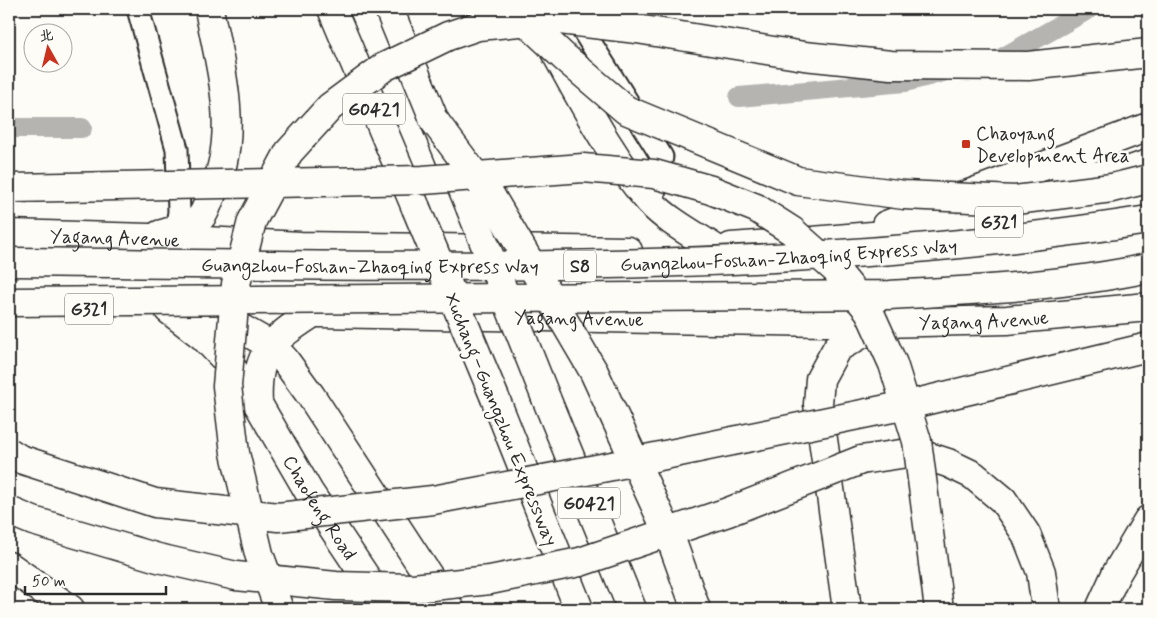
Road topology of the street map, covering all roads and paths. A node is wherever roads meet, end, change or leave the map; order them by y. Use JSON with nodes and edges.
{"nodes":[{"id":1,"x":138,"y":9,"type":"edge"},
{"id":2,"x":209,"y":9,"type":"edge"},
{"id":3,"x":332,"y":9,"type":"edge"},
{"id":4,"x":389,"y":9,"type":"edge"},
{"id":5,"x":513,"y":9,"type":"edge"},
{"id":6,"x":531,"y":9,"type":"edge"},
{"id":7,"x":569,"y":9,"type":"edge"},
{"id":8,"x":1148,"y":53,"type":"edge"},
{"id":9,"x":434,"y":119,"type":"junction"},
{"id":10,"x":1148,"y":128,"type":"edge"},
{"id":11,"x":1148,"y":164,"type":"edge"},
{"id":12,"x":9,"y":188,"type":"edge"},
{"id":13,"x":978,"y":192,"type":"junction"},
{"id":14,"x":1148,"y":198,"type":"edge"},
{"id":15,"x":652,"y":203,"type":"junction"},
{"id":16,"x":176,"y":230,"type":"junction"},
{"id":17,"x":9,"y":234,"type":"edge"},
{"id":18,"x":149,"y":238,"type":"junction"},
{"id":19,"x":849,"y":238,"type":"junction"},
{"id":20,"x":714,"y":248,"type":"junction"},
{"id":21,"x":9,"y":262,"type":"edge"},
{"id":22,"x":1148,"y":268,"type":"edge"},
{"id":23,"x":9,"y":302,"type":"edge"},
{"id":24,"x":9,"y":308,"type":"edge"},
{"id":25,"x":1148,"y":308,"type":"edge"},
{"id":26,"x":181,"y":310,"type":"junction"},
{"id":27,"x":313,"y":313,"type":"junction"},
{"id":28,"x":881,"y":323,"type":"junction"},
{"id":29,"x":270,"y":345,"type":"junction"},
{"id":30,"x":1148,"y":347,"type":"edge"},
{"id":31,"x":258,"y":404,"type":"junction"},
{"id":32,"x":9,"y":452,"type":"edge"},
{"id":33,"x":9,"y":511,"type":"edge"},
{"id":34,"x":1148,"y":520,"type":"edge"},
{"id":35,"x":9,"y":566,"type":"edge"},
{"id":36,"x":70,"y":609,"type":"edge"},
{"id":37,"x":278,"y":609,"type":"edge"},
{"id":38,"x":387,"y":609,"type":"edge"},
{"id":39,"x":450,"y":609,"type":"edge"},
{"id":40,"x":579,"y":609,"type":"edge"},
{"id":41,"x":632,"y":609,"type":"edge"},
{"id":42,"x":696,"y":609,"type":"edge"},
{"id":43,"x":847,"y":609,"type":"edge"},
{"id":44,"x":938,"y":609,"type":"edge"},
{"id":45,"x":1046,"y":609,"type":"edge"},
{"id":46,"x":1100,"y":609,"type":"edge"}],
"edges":[{"from":1,"to":16,"type":"street"},
{"from":2,"to":16,"type":"main road"},
{"from":3,"to":40,"type":"main road","name":"Xuchang–Guangzhou Expressway","number":"G0421","bridge":true},
{"from":4,"to":9,"type":"main road","number":"G0421"},
{"from":5,"to":14,"type":"main road","bridge":true},
{"from":6,"to":15,"type":"main road"},
{"from":7,"to":15,"type":"street"},
{"from":8,"to":37,"type":"main road","bridge":true},
{"from":9,"to":41,"type":"main road","number":"G0421","bridge":true},
{"from":9,"to":42,"type":"main road","bridge":true},
{"from":10,"to":13,"type":"main road"},
{"from":11,"to":13,"type":"main road"},
{"from":12,"to":44,"type":"main road","bridge":true},
{"from":13,"to":19,"type":"main road"},
{"from":14,"to":19,"type":"main road","name":"Yagang Avenue","number":"G321"},
{"from":14,"to":21,"type":"main road","name":"Guangzhou-Foshan-Zhaoqing Express Way","number":"S8","bridge":true},
{"from":15,"to":20,"type":"main road"},
{"from":16,"to":18,"type":"main road"},
{"from":17,"to":18,"type":"main road","name":"Yagang Avenue"},
{"from":18,"to":20,"type":"main road","name":"Yagang Avenue"},
{"from":19,"to":20,"type":"main road","name":"Yagang Avenue"},
{"from":22,"to":23,"type":"main road","name":"Guangzhou-Foshan-Zhaoqing Express Way","number":"S8","bridge":true},
{"from":24,"to":26,"type":"main road","name":"Yagang Avenue","number":"G321"},
{"from":25,"to":28,"type":"main road","name":"Yagang Avenue"},
{"from":26,"to":27,"type":"main road","name":"Yagang Avenue"},
{"from":26,"to":29,"type":"main road"},
{"from":26,"to":31,"type":"main road","name":"Chaofeng Road"},
{"from":27,"to":28,"type":"main road","name":"Yagang Avenue"},
{"from":27,"to":29,"type":"main road"},
{"from":28,"to":43,"type":"main road"},
{"from":29,"to":31,"type":"main road"},
{"from":29,"to":39,"type":"main road"},
{"from":30,"to":32,"type":"main road","bridge":true},
{"from":31,"to":38,"type":"main road","name":"Chaofeng Road"},
{"from":33,"to":45,"type":"main road","bridge":true},
{"from":34,"to":46,"type":"main road"},
{"from":35,"to":36,"type":"main road"}]}
